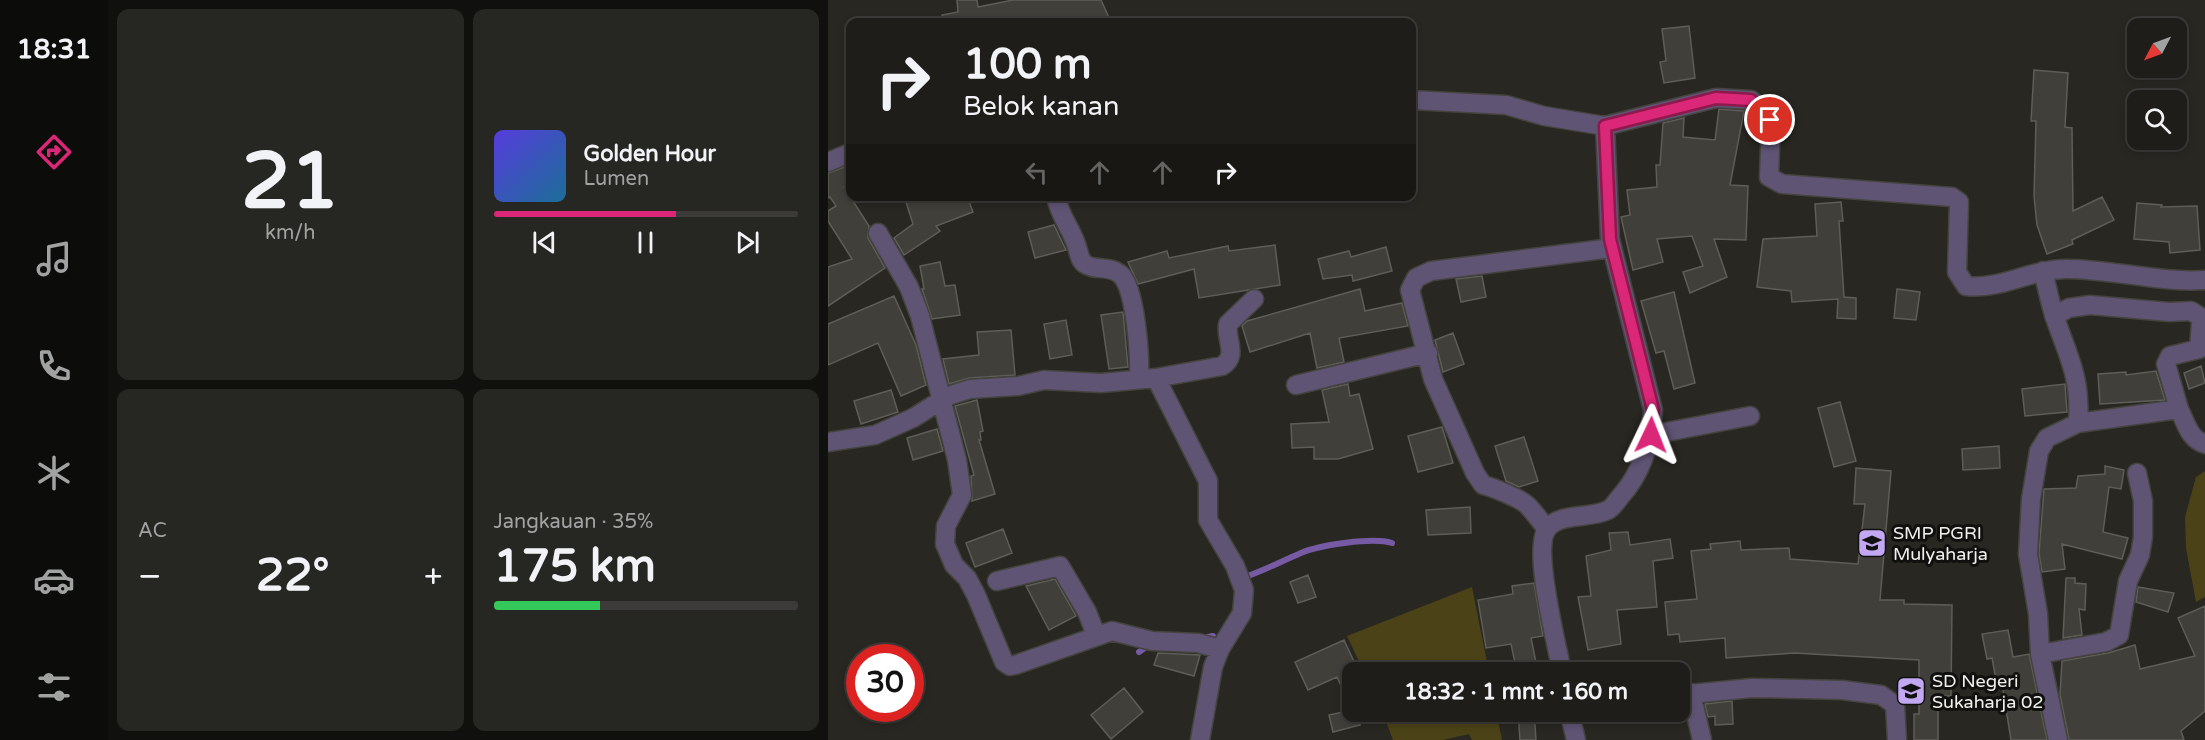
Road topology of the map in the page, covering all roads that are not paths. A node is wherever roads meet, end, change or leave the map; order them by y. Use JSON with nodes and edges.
{"nodes":[{"id":1,"x":1416,"y":100,"type":"edge"},
{"id":2,"x":1605,"y":126,"type":"junction"},
{"id":3,"x":846,"y":155,"type":"edge"},
{"id":4,"x":828,"y":162,"type":"edge"},
{"id":5,"x":1057,"y":201,"type":"edge"},
{"id":6,"x":878,"y":233,"type":"dead end"},
{"id":7,"x":1612,"y":248,"type":"junction"},
{"id":8,"x":2043,"y":271,"type":"junction"},
{"id":9,"x":2205,"y":280,"type":"edge"},
{"id":10,"x":1254,"y":298,"type":"dead end"},
{"id":11,"x":2054,"y":316,"type":"junction"},
{"id":12,"x":1428,"y":353,"type":"junction"},
{"id":13,"x":1147,"y":378,"type":"junction"},
{"id":14,"x":1296,"y":385,"type":"dead end"},
{"id":15,"x":942,"y":400,"type":"junction"},
{"id":16,"x":2179,"y":409,"type":"junction"},
{"id":17,"x":1750,"y":416,"type":"dead end"},
{"id":18,"x":2078,"y":423,"type":"junction"},
{"id":19,"x":1651,"y":435,"type":"junction"},
{"id":20,"x":828,"y":442,"type":"edge"},
{"id":21,"x":2205,"y":444,"type":"edge"},
{"id":22,"x":2137,"y":473,"type":"dead end"},
{"id":23,"x":1547,"y":529,"type":"junction"},
{"id":24,"x":997,"y":581,"type":"dead end"},
{"id":25,"x":1096,"y":635,"type":"junction"},
{"id":26,"x":1220,"y":649,"type":"junction"},
{"id":27,"x":2040,"y":654,"type":"junction"},
{"id":28,"x":1560,"y":662,"type":"edge"},
{"id":29,"x":1690,"y":694,"type":"edge"},
{"id":30,"x":1690,"y":708,"type":"edge"},
{"id":31,"x":1572,"y":722,"type":"edge"},
{"id":32,"x":1200,"y":740,"type":"edge"},
{"id":33,"x":1576,"y":740,"type":"edge"},
{"id":34,"x":1702,"y":740,"type":"edge"},
{"id":35,"x":1897,"y":740,"type":"edge"},
{"id":36,"x":2058,"y":740,"type":"edge"}],
"edges":[{"from":1,"to":2,"type":"street"},
{"from":2,"to":7,"type":"street"},
{"from":2,"to":8,"type":"street"},
{"from":3,"to":4,"type":"street"},
{"from":5,"to":13,"type":"street"},
{"from":6,"to":15,"type":"street"},
{"from":7,"to":12,"type":"street"},
{"from":7,"to":19,"type":"street"},
{"from":8,"to":9,"type":"street"},
{"from":8,"to":11,"type":"street"},
{"from":10,"to":13,"type":"street"},
{"from":11,"to":16,"type":"street"},
{"from":11,"to":18,"type":"street"},
{"from":12,"to":14,"type":"street"},
{"from":12,"to":23,"type":"street"},
{"from":13,"to":15,"type":"street"},
{"from":13,"to":26,"type":"street"},
{"from":15,"to":20,"type":"street"},
{"from":15,"to":25,"type":"street"},
{"from":16,"to":18,"type":"street"},
{"from":16,"to":21,"type":"street"},
{"from":17,"to":19,"type":"street"},
{"from":18,"to":27,"type":"street"},
{"from":19,"to":23,"type":"street"},
{"from":22,"to":27,"type":"street"},
{"from":23,"to":28,"type":"street"},
{"from":24,"to":25,"type":"street"},
{"from":25,"to":26,"type":"street"},
{"from":26,"to":32,"type":"street"},
{"from":27,"to":36,"type":"street"},
{"from":29,"to":35,"type":"street"},
{"from":30,"to":34,"type":"street"},
{"from":31,"to":33,"type":"street"}]}
